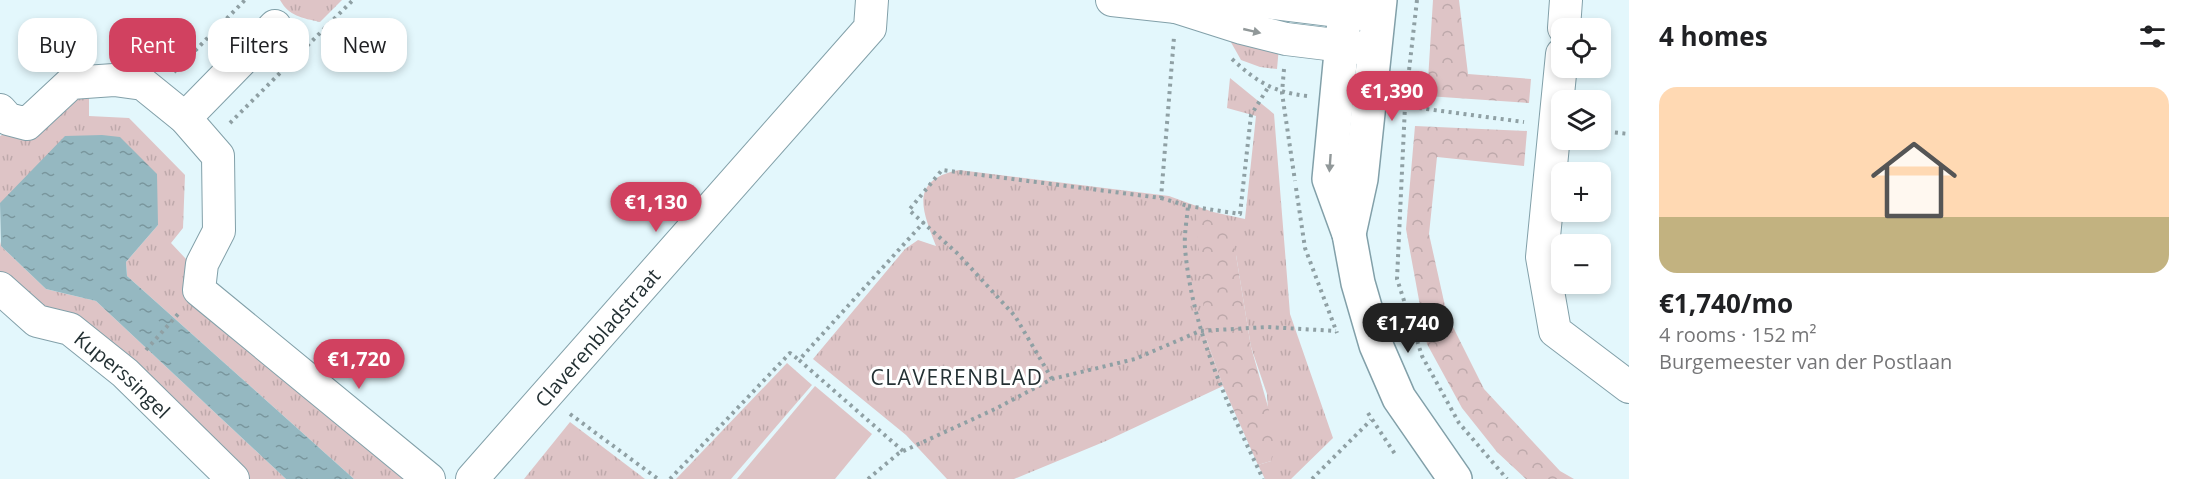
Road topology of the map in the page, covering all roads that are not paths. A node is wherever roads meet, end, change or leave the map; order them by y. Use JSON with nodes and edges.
{"nodes":[{"id":1,"x":872,"y":0,"type":"edge"},
{"id":2,"x":1112,"y":0,"type":"edge"},
{"id":3,"x":1246,"y":0,"type":"edge"},
{"id":4,"x":1566,"y":0,"type":"edge"},
{"id":5,"x":1345,"y":6,"type":"edge"},
{"id":6,"x":1176,"y":7,"type":"junction"},
{"id":7,"x":1379,"y":8,"type":"edge"},
{"id":8,"x":1565,"y":18,"type":"edge"},
{"id":9,"x":1342,"y":45,"type":"junction"},
{"id":10,"x":1374,"y":50,"type":"junction"},
{"id":11,"x":230,"y":72,"type":"edge"},
{"id":12,"x":1560,"y":78,"type":"edge"},
{"id":13,"x":3,"y":118,"type":"edge"},
{"id":14,"x":185,"y":118,"type":"junction"},
{"id":15,"x":1349,"y":234,"type":"junction"},
{"id":16,"x":2,"y":294,"type":"edge"},
{"id":17,"x":1629,"y":387,"type":"edge"},
{"id":18,"x":233,"y":479,"type":"edge"},
{"id":19,"x":429,"y":479,"type":"edge"},
{"id":20,"x":472,"y":479,"type":"edge"},
{"id":21,"x":1455,"y":479,"type":"edge"}],
"edges":[{"from":1,"to":20,"type":"street","name":"Claverenbladstraat"},
{"from":2,"to":6,"type":"street"},
{"from":3,"to":5,"type":"street"},
{"from":3,"to":6,"type":"street"},
{"from":4,"to":8,"type":"street"},
{"from":5,"to":7,"type":"street"},
{"from":5,"to":9,"type":"street"},
{"from":6,"to":9,"type":"street","one_way":true},
{"from":7,"to":10,"type":"street"},
{"from":9,"to":10,"type":"street"},
{"from":9,"to":15,"type":"street","one_way":true},
{"from":10,"to":15,"type":"street"},
{"from":11,"to":14,"type":"street"},
{"from":12,"to":17,"type":"street"},
{"from":13,"to":14,"type":"street"},
{"from":14,"to":19,"type":"street"},
{"from":15,"to":21,"type":"street"},
{"from":16,"to":18,"type":"street","name":"Kuperssingel"}]}
